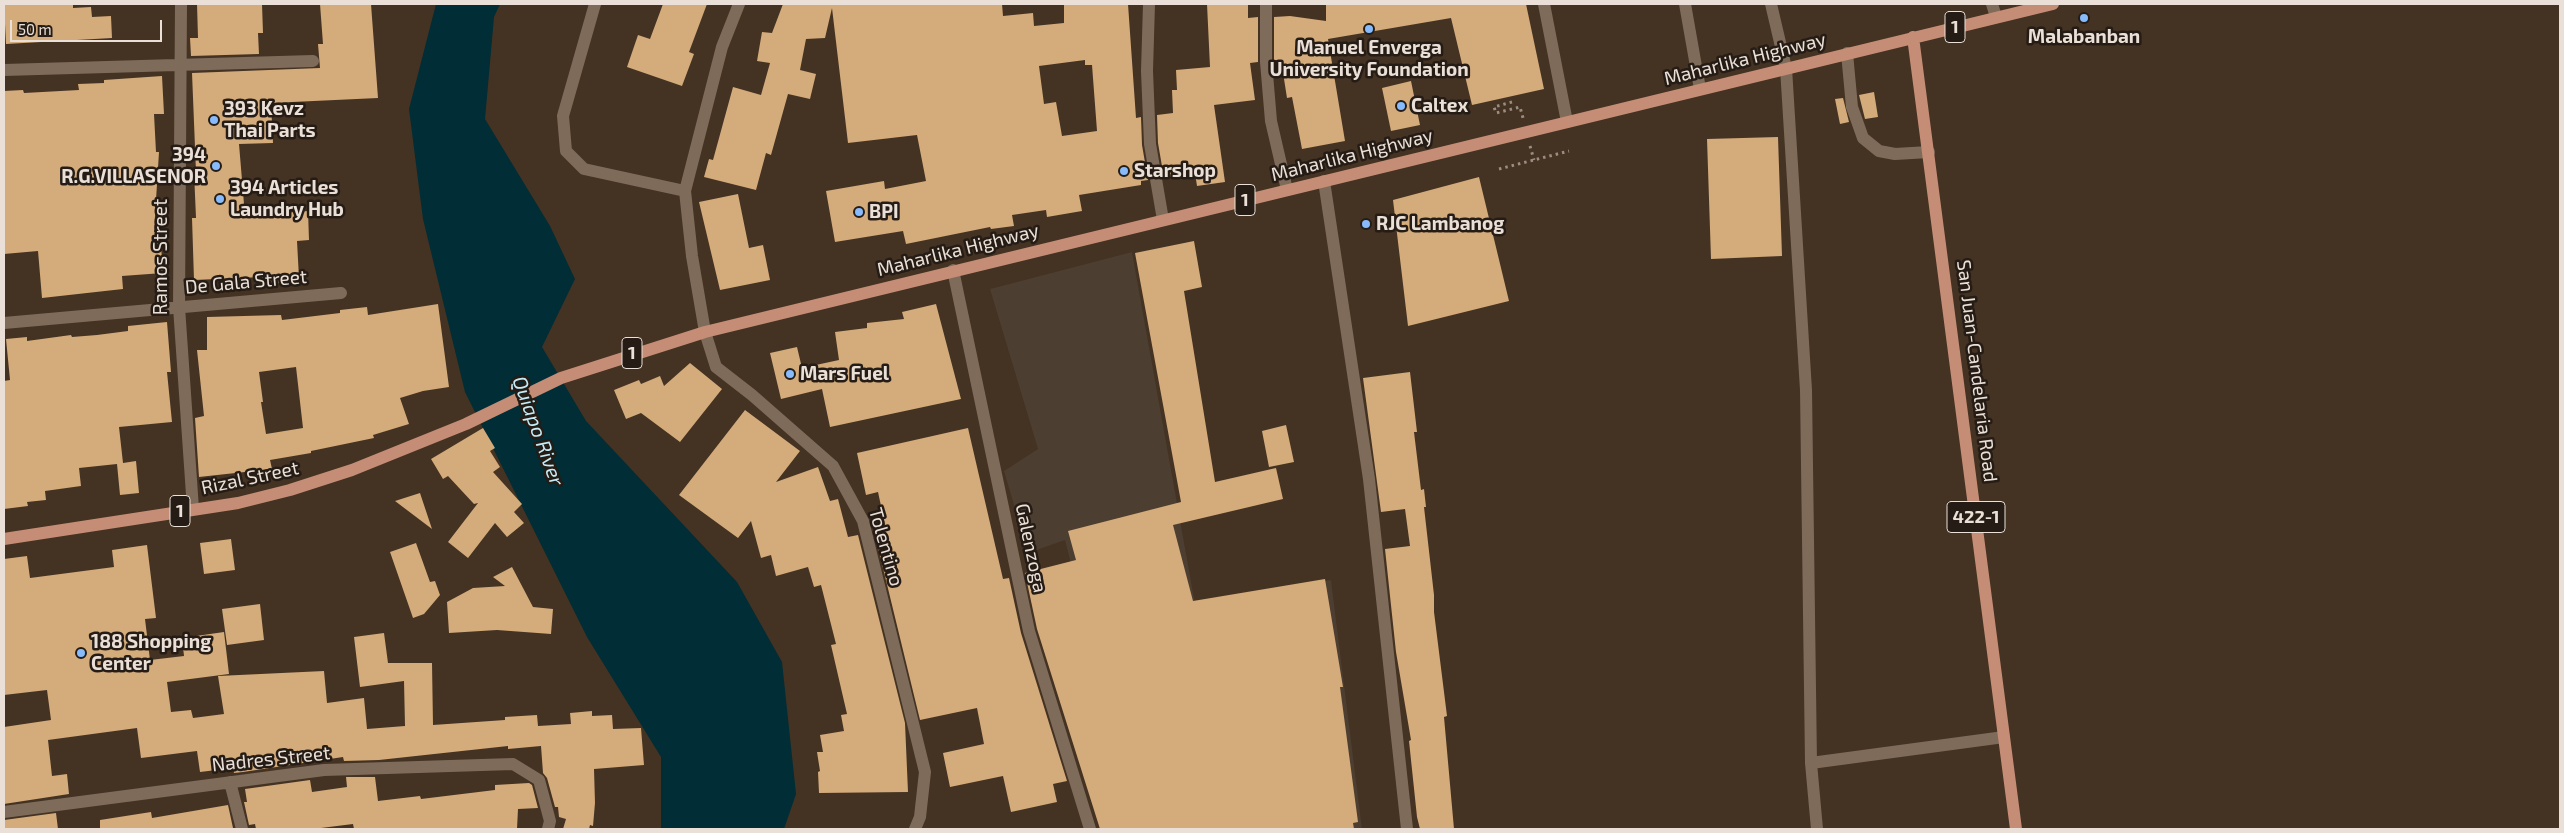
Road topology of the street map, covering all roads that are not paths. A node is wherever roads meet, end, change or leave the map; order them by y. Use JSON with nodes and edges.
{"nodes":[{"id":1,"x":181,"y":4,"type":"edge"},
{"id":2,"x":595,"y":4,"type":"edge"},
{"id":3,"x":739,"y":4,"type":"edge"},
{"id":4,"x":1149,"y":4,"type":"edge"},
{"id":5,"x":1266,"y":4,"type":"edge"},
{"id":6,"x":1544,"y":4,"type":"edge"},
{"id":7,"x":1685,"y":4,"type":"edge"},
{"id":8,"x":1771,"y":4,"type":"edge"},
{"id":9,"x":1992,"y":4,"type":"edge"},
{"id":10,"x":2053,"y":4,"type":"edge"},
{"id":11,"x":1996,"y":18,"type":"junction"},
{"id":12,"x":1913,"y":37,"type":"junction"},
{"id":13,"x":1847,"y":53,"type":"junction"},
{"id":14,"x":313,"y":61,"type":"dead end"},
{"id":15,"x":180,"y":66,"type":"junction"},
{"id":16,"x":1786,"y":68,"type":"junction"},
{"id":17,"x":4,"y":70,"type":"edge"},
{"id":18,"x":1700,"y":89,"type":"junction"},
{"id":19,"x":1566,"y":122,"type":"junction"},
{"id":20,"x":1929,"y":152,"type":"junction"},
{"id":21,"x":1324,"y":181,"type":"junction"},
{"id":22,"x":1287,"y":190,"type":"junction"},
{"id":23,"x":685,"y":191,"type":"junction"},
{"id":24,"x":1163,"y":220,"type":"junction"},
{"id":25,"x":953,"y":270,"type":"junction"},
{"id":26,"x":342,"y":293,"type":"dead end"},
{"id":27,"x":179,"y":307,"type":"junction"},
{"id":28,"x":4,"y":323,"type":"edge"},
{"id":29,"x":705,"y":332,"type":"junction"},
{"id":30,"x":466,"y":424,"type":"joint"},
{"id":31,"x":193,"y":509,"type":"junction"},
{"id":32,"x":4,"y":539,"type":"edge"},
{"id":33,"x":2004,"y":736,"type":"junction"},
{"id":34,"x":1811,"y":763,"type":"junction"},
{"id":35,"x":230,"y":782,"type":"junction"},
{"id":36,"x":4,"y":812,"type":"edge"},
{"id":37,"x":242,"y":829,"type":"edge"},
{"id":38,"x":548,"y":829,"type":"edge"},
{"id":39,"x":915,"y":829,"type":"edge"},
{"id":40,"x":1090,"y":829,"type":"edge"},
{"id":41,"x":1407,"y":829,"type":"edge"},
{"id":42,"x":1817,"y":829,"type":"edge"},
{"id":43,"x":2016,"y":829,"type":"edge"}],
"edges":[{"from":1,"to":15,"type":"street","name":"Ramos Street"},
{"from":2,"to":23,"type":"street"},
{"from":3,"to":23,"type":"street"},
{"from":4,"to":24,"type":"street"},
{"from":5,"to":22,"type":"street"},
{"from":6,"to":19,"type":"street"},
{"from":7,"to":18,"type":"street"},
{"from":8,"to":16,"type":"street"},
{"from":9,"to":11,"type":"street"},
{"from":10,"to":11,"type":"main road","name":"Maharlika Highway","number":"1"},
{"from":11,"to":12,"type":"main road","name":"Maharlika Highway","number":"1"},
{"from":12,"to":13,"type":"main road","name":"Maharlika Highway","number":"1"},
{"from":12,"to":20,"type":"main road","name":"San Juan-Candelaria Road","number":"422-1"},
{"from":13,"to":16,"type":"main road","name":"Maharlika Highway","number":"1"},
{"from":13,"to":20,"type":"street"},
{"from":14,"to":15,"type":"street"},
{"from":15,"to":17,"type":"street"},
{"from":15,"to":27,"type":"street","name":"Ramos Street"},
{"from":16,"to":18,"type":"main road","name":"Maharlika Highway","number":"1"},
{"from":16,"to":34,"type":"street"},
{"from":18,"to":19,"type":"main road","name":"Maharlika Highway","number":"1"},
{"from":19,"to":21,"type":"main road","name":"Maharlika Highway","number":"1"},
{"from":20,"to":33,"type":"main road","name":"San Juan-Candelaria Road","number":"422-1"},
{"from":21,"to":22,"type":"main road","name":"Maharlika Highway","number":"1"},
{"from":21,"to":41,"type":"street"},
{"from":22,"to":24,"type":"main road","name":"Maharlika Highway","number":"1"},
{"from":23,"to":29,"type":"street","name":"Tolentino"},
{"from":24,"to":25,"type":"main road","name":"Maharlika Highway","number":"1"},
{"from":25,"to":29,"type":"main road","name":"Maharlika Highway","number":"1"},
{"from":25,"to":40,"type":"street","name":"Galenzoga"},
{"from":26,"to":27,"type":"street","name":"De Gala Street"},
{"from":27,"to":28,"type":"street","name":"De Gala Street"},
{"from":27,"to":31,"type":"street","name":"Ramos Street"},
{"from":29,"to":30,"type":"main road","name":"Maharlika Highway","number":"1"},
{"from":29,"to":39,"type":"street","name":"Tolentino"},
{"from":30,"to":31,"type":"main road","name":"Rizal Street","number":"1"},
{"from":31,"to":32,"type":"main road","name":"Rizal Street","number":"1"},
{"from":33,"to":34,"type":"street"},
{"from":33,"to":43,"type":"main road","name":"San Juan-Candelaria Road","number":"422-1"},
{"from":34,"to":42,"type":"street"},
{"from":35,"to":36,"type":"street","name":"Nadres Street"},
{"from":35,"to":37,"type":"street"},
{"from":35,"to":38,"type":"street","name":"Nadres Street"}]}
